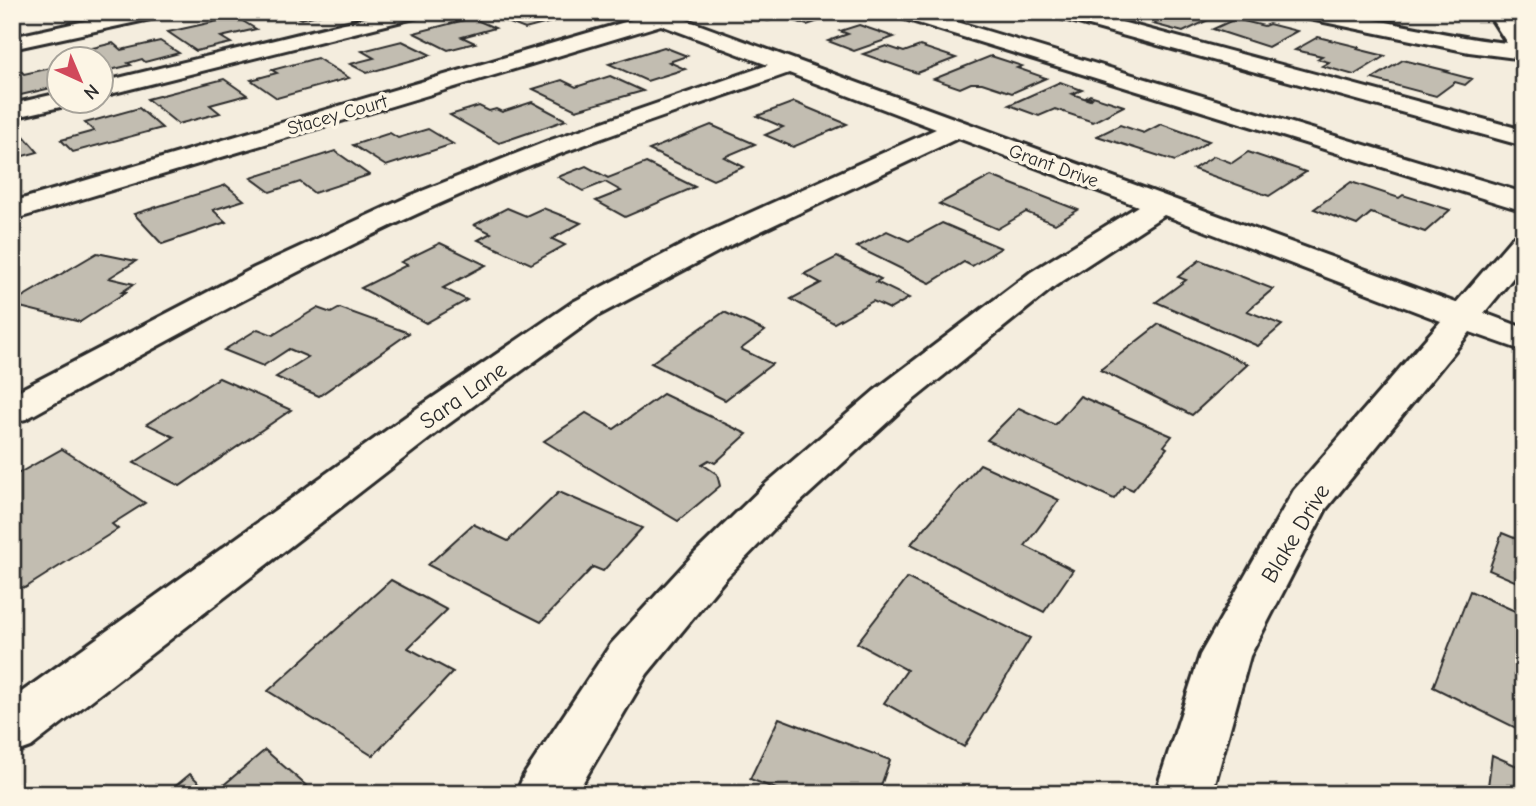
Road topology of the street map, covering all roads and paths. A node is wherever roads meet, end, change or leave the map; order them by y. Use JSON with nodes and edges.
{"nodes":[{"id":1,"x":155,"y":12,"type":"edge"},
{"id":2,"x":415,"y":12,"type":"edge"},
{"id":3,"x":902,"y":12,"type":"edge"},
{"id":4,"x":1060,"y":12,"type":"edge"},
{"id":5,"x":1305,"y":12,"type":"edge"},
{"id":6,"x":1497,"y":12,"type":"edge"},
{"id":7,"x":654,"y":15,"type":"edge"},
{"id":8,"x":12,"y":43,"type":"edge"},
{"id":9,"x":1523,"y":52,"type":"edge"},
{"id":10,"x":789,"y":66,"type":"junction"},
{"id":11,"x":116,"y":86,"type":"edge"},
{"id":12,"x":46,"y":103,"type":"edge"},
{"id":13,"x":12,"y":111,"type":"edge"},
{"id":14,"x":956,"y":129,"type":"junction"},
{"id":15,"x":1524,"y":138,"type":"edge"},
{"id":16,"x":1524,"y":202,"type":"edge"},
{"id":17,"x":1160,"y":205,"type":"junction"},
{"id":18,"x":12,"y":211,"type":"edge"},
{"id":19,"x":1524,"y":244,"type":"edge"},
{"id":20,"x":1462,"y":318,"type":"junction"},
{"id":21,"x":1524,"y":340,"type":"edge"},
{"id":22,"x":12,"y":410,"type":"edge"},
{"id":23,"x":12,"y":730,"type":"edge"},
{"id":24,"x":544,"y":794,"type":"edge"},
{"id":25,"x":1183,"y":794,"type":"edge"}],
"edges":[{"from":1,"to":8,"type":"street"},
{"from":2,"to":11,"type":"street"},
{"from":3,"to":16,"type":"street"},
{"from":4,"to":15,"type":"street"},
{"from":5,"to":9,"type":"street"},
{"from":6,"to":9,"type":"street"},
{"from":7,"to":10,"type":"street","name":"Grant Drive"},
{"from":7,"to":18,"type":"street","name":"Stacey Court"},
{"from":10,"to":14,"type":"street","name":"Grant Drive"},
{"from":10,"to":22,"type":"street"},
{"from":12,"to":13,"type":"street"},
{"from":14,"to":17,"type":"street","name":"Grant Drive"},
{"from":14,"to":23,"type":"street","name":"Sara Lane"},
{"from":17,"to":20,"type":"street","name":"Grant Drive"},
{"from":17,"to":24,"type":"street"},
{"from":19,"to":20,"type":"street","name":"Blake Drive"},
{"from":20,"to":21,"type":"street","name":"Grant Drive"},
{"from":20,"to":25,"type":"street","name":"Blake Drive"}]}
